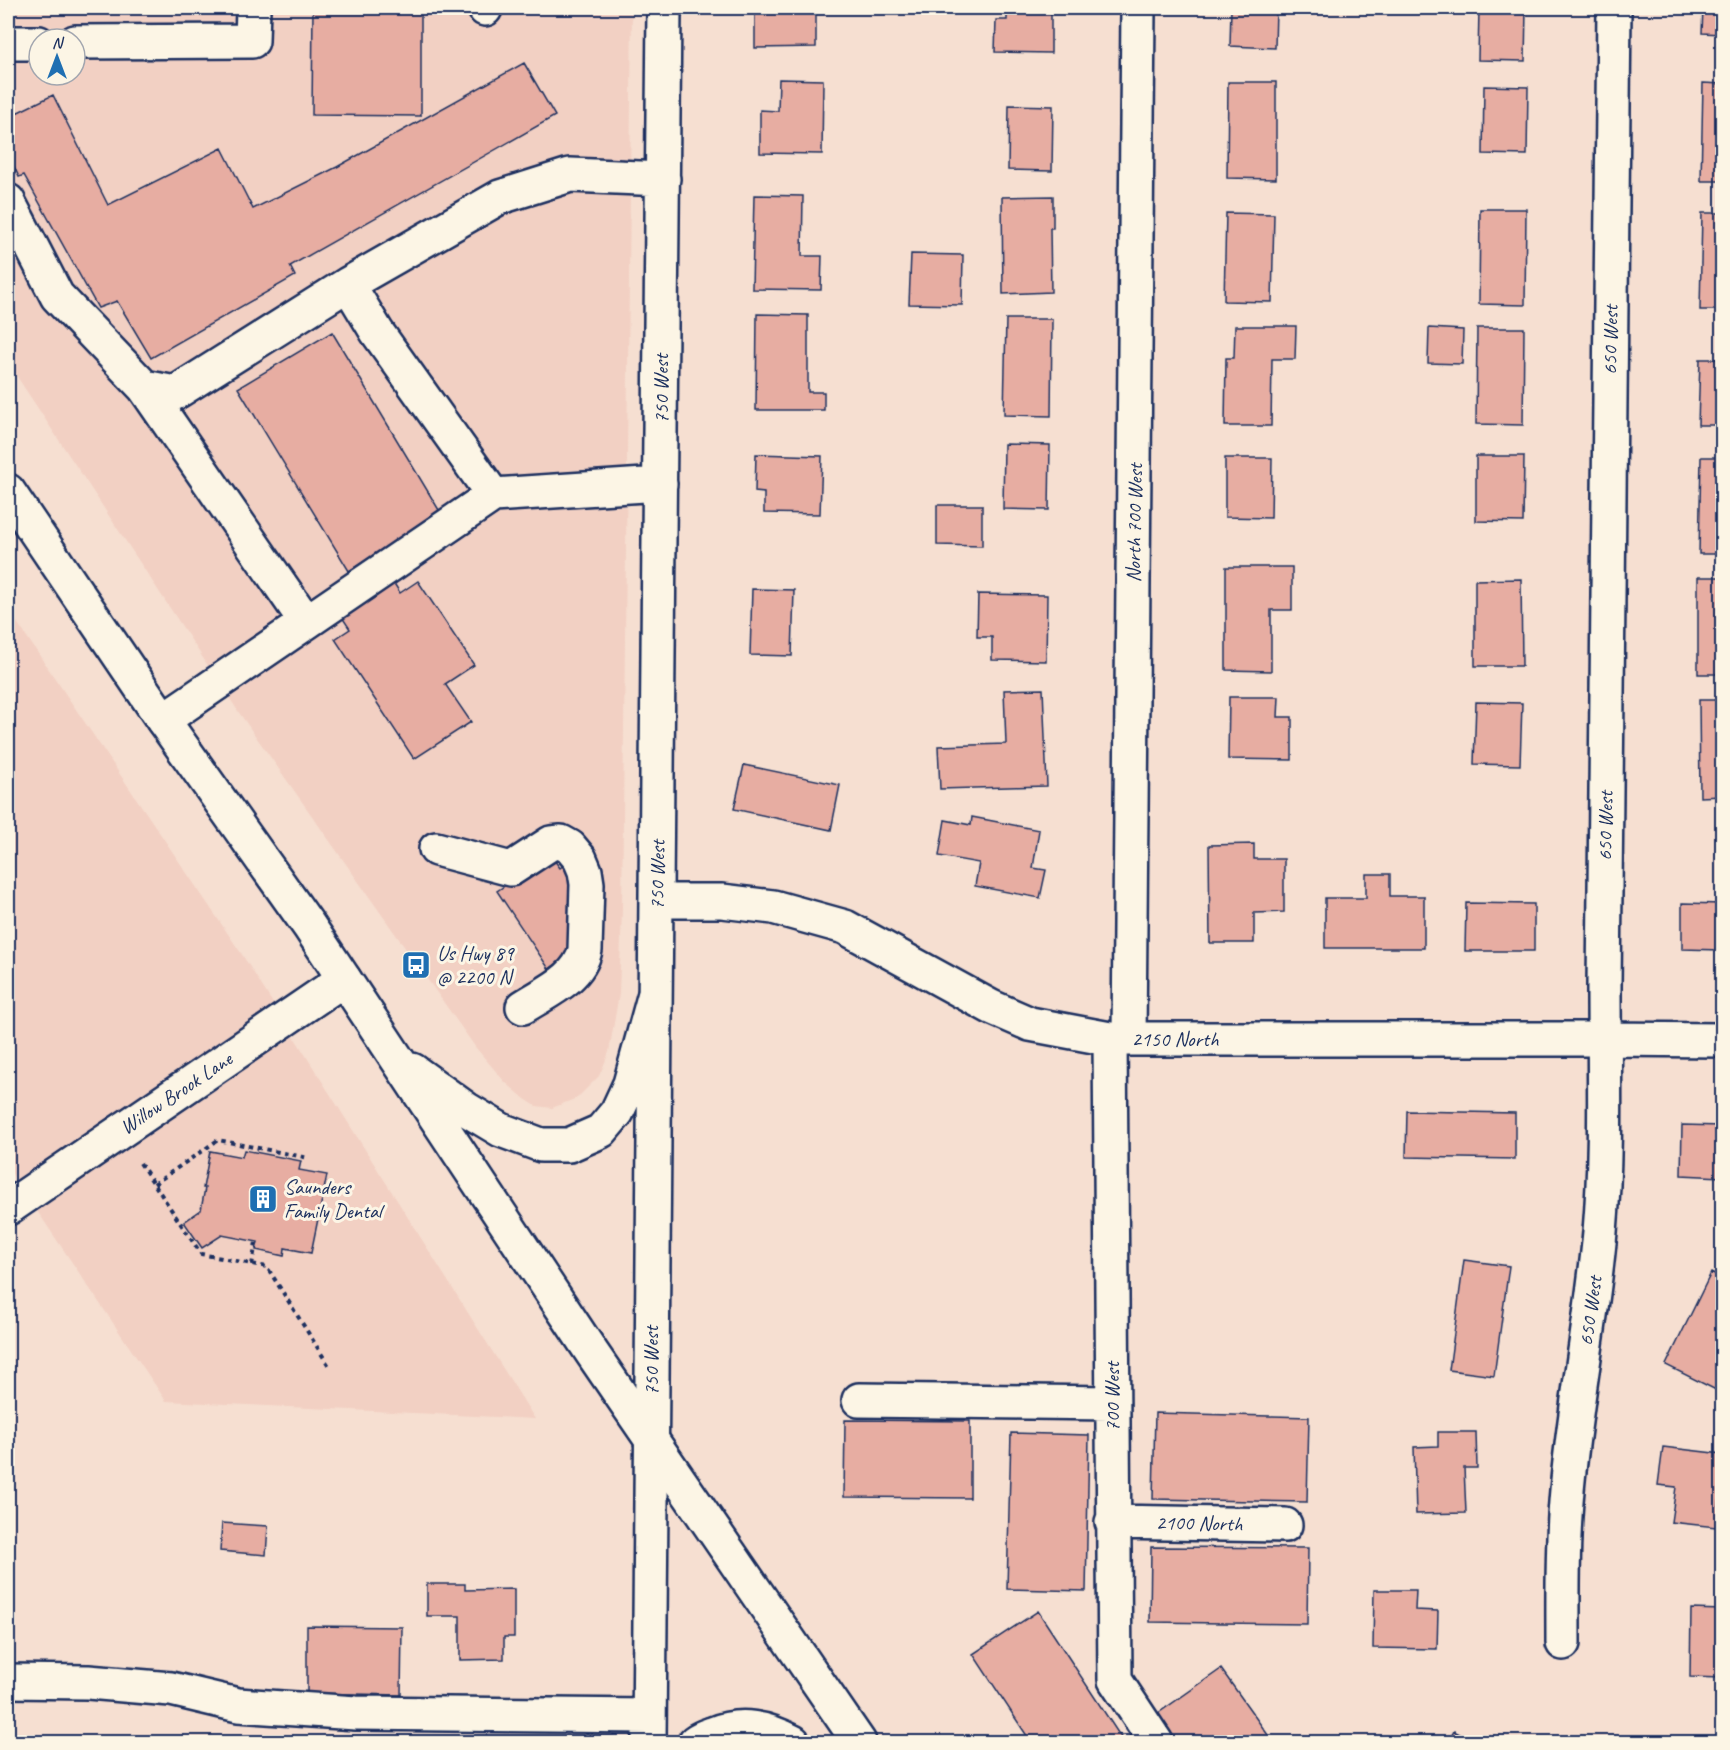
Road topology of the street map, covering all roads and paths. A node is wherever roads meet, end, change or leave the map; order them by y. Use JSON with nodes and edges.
{"nodes":[{"id":1,"x":253,"y":8,"type":"edge"},
{"id":2,"x":664,"y":8,"type":"edge"},
{"id":3,"x":1138,"y":8,"type":"edge"},
{"id":4,"x":1614,"y":8,"type":"edge"},
{"id":5,"x":87,"y":42,"type":"edge"},
{"id":6,"x":8,"y":43,"type":"edge"},
{"id":7,"x":27,"y":43,"type":"edge"},
{"id":8,"x":663,"y":179,"type":"junction"},
{"id":9,"x":8,"y":201,"type":"edge"},
{"id":10,"x":348,"y":284,"type":"junction"},
{"id":11,"x":144,"y":387,"type":"junction"},
{"id":12,"x":660,"y":484,"type":"junction"},
{"id":13,"x":8,"y":491,"type":"edge"},
{"id":14,"x":493,"y":495,"type":"junction"},
{"id":15,"x":306,"y":621,"type":"junction"},
{"id":16,"x":163,"y":720,"type":"junction"},
{"id":17,"x":436,"y":849,"type":"dead end"},
{"id":18,"x":656,"y":901,"type":"junction"},
{"id":19,"x":344,"y":979,"type":"junction"},
{"id":20,"x":654,"y":997,"type":"junction"},
{"id":21,"x":523,"y":1007,"type":"dead end"},
{"id":22,"x":1120,"y":1039,"type":"junction"},
{"id":23,"x":1605,"y":1039,"type":"junction"},
{"id":24,"x":1722,"y":1040,"type":"edge"},
{"id":25,"x":397,"y":1059,"type":"junction"},
{"id":26,"x":309,"y":1158,"type":"dead end"},
{"id":27,"x":140,"y":1163,"type":"dead end"},
{"id":28,"x":154,"y":1184,"type":"junction"},
{"id":29,"x":8,"y":1208,"type":"edge"},
{"id":30,"x":256,"y":1242,"type":"dead end"},
{"id":31,"x":252,"y":1265,"type":"junction"},
{"id":32,"x":329,"y":1366,"type":"dead end"},
{"id":33,"x":859,"y":1400,"type":"dead end"},
{"id":34,"x":1112,"y":1403,"type":"junction"},
{"id":35,"x":651,"y":1439,"type":"junction"},
{"id":36,"x":1112,"y":1522,"type":"junction"},
{"id":37,"x":1285,"y":1525,"type":"dead end"},
{"id":38,"x":1563,"y":1643,"type":"dead end"},
{"id":39,"x":8,"y":1681,"type":"edge"},
{"id":40,"x":649,"y":1729,"type":"edge"},
{"id":41,"x":695,"y":1743,"type":"edge"},
{"id":42,"x":793,"y":1743,"type":"edge"},
{"id":43,"x":859,"y":1743,"type":"edge"},
{"id":44,"x":1156,"y":1743,"type":"edge"}],
"edges":[{"from":1,"to":5,"type":"street"},
{"from":2,"to":8,"type":"street","name":"750 West"},
{"from":3,"to":22,"type":"street","name":"North 700 West"},
{"from":4,"to":23,"type":"street","name":"650 West"},
{"from":6,"to":7,"type":"street"},
{"from":8,"to":10,"type":"street"},
{"from":8,"to":12,"type":"street","name":"750 West"},
{"from":9,"to":11,"type":"street"},
{"from":10,"to":11,"type":"street"},
{"from":10,"to":14,"type":"street"},
{"from":11,"to":15,"type":"street"},
{"from":12,"to":14,"type":"street"},
{"from":12,"to":18,"type":"street","name":"750 West"},
{"from":13,"to":16,"type":"street"},
{"from":14,"to":15,"type":"street"},
{"from":15,"to":16,"type":"street"},
{"from":16,"to":19,"type":"street"},
{"from":17,"to":21,"type":"street"},
{"from":18,"to":20,"type":"street","name":"750 West"},
{"from":18,"to":22,"type":"street","name":"2150 North"},
{"from":19,"to":25,"type":"street"},
{"from":19,"to":29,"type":"street","name":"Willow Brook Lane"},
{"from":20,"to":25,"type":"street"},
{"from":20,"to":35,"type":"street","name":"750 West"},
{"from":22,"to":23,"type":"street","name":"2150 North"},
{"from":22,"to":34,"type":"street","name":"700 West"},
{"from":23,"to":24,"type":"street","name":"2150 North"},
{"from":23,"to":38,"type":"street","name":"650 West"},
{"from":25,"to":35,"type":"street"},
{"from":26,"to":28,"type":"path"},
{"from":27,"to":28,"type":"path"},
{"from":28,"to":31,"type":"path"},
{"from":30,"to":31,"type":"path"},
{"from":31,"to":32,"type":"path"},
{"from":33,"to":34,"type":"street"},
{"from":34,"to":36,"type":"street","name":"700 West"},
{"from":35,"to":40,"type":"street","name":"750 West"},
{"from":35,"to":43,"type":"street"},
{"from":36,"to":37,"type":"street","name":"2100 North"},
{"from":36,"to":44,"type":"street","name":"700 West"},
{"from":39,"to":40,"type":"street"},
{"from":41,"to":42,"type":"street"}]}
